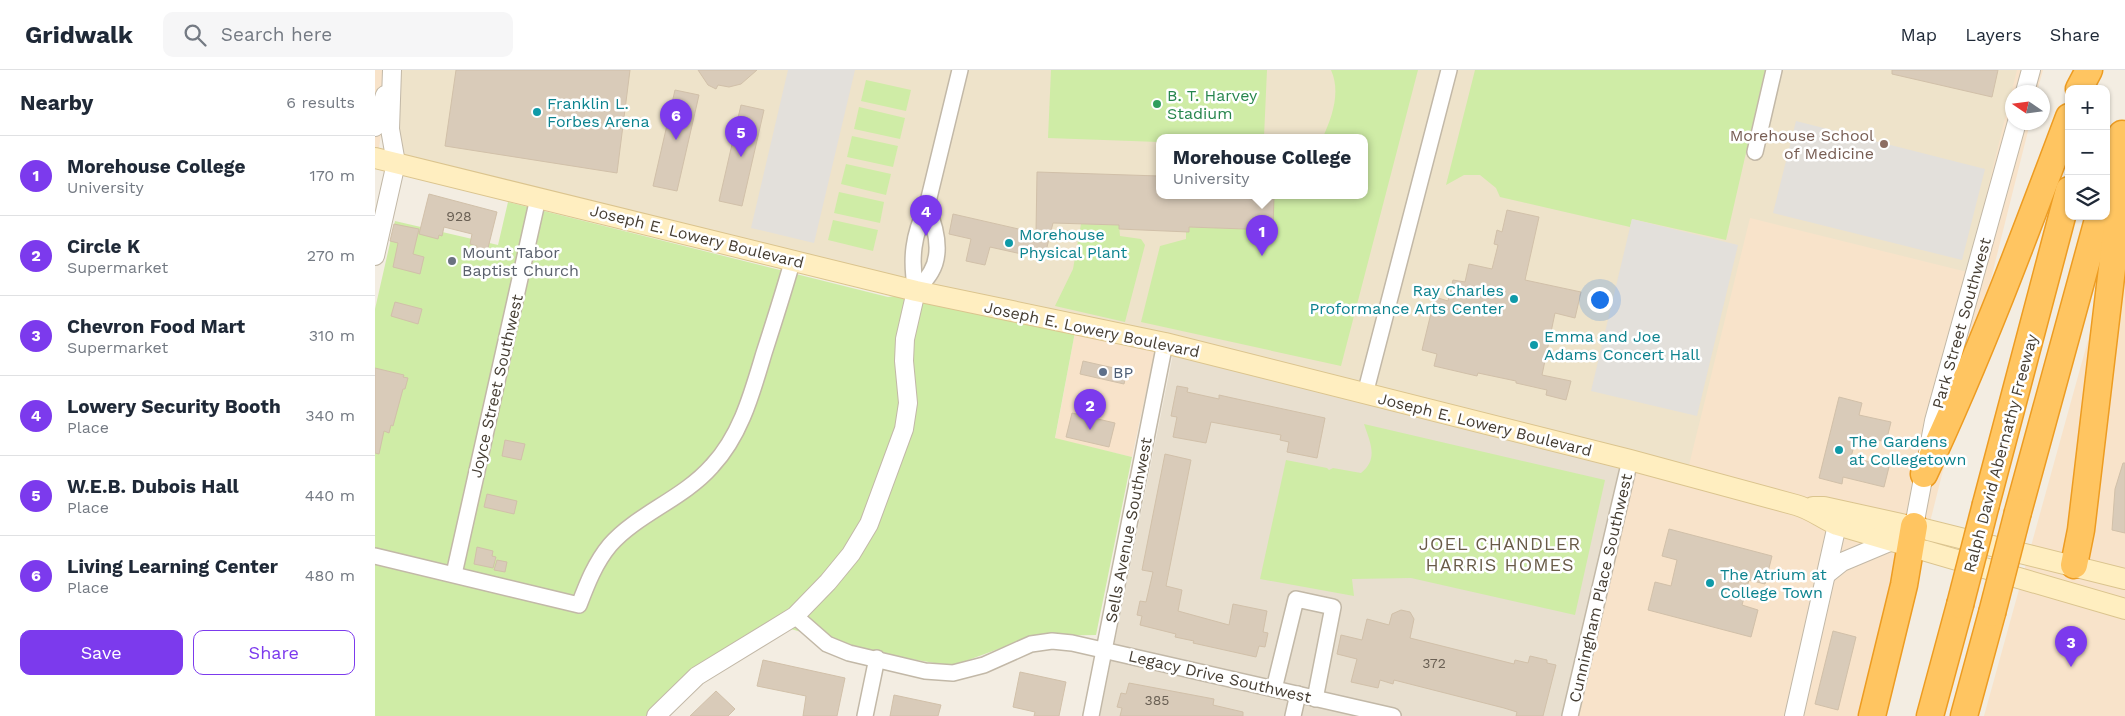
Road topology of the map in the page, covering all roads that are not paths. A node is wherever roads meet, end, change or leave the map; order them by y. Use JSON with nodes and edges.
{"nodes":[{"id":1,"x":960,"y":70,"type":"edge"},
{"id":2,"x":1449,"y":70,"type":"edge"},
{"id":3,"x":1774,"y":70,"type":"edge"},
{"id":4,"x":2031,"y":70,"type":"edge"},
{"id":5,"x":2089,"y":70,"type":"edge"},
{"id":6,"x":2100,"y":70,"type":"edge"},
{"id":7,"x":391,"y":74,"type":"edge"},
{"id":8,"x":2027,"y":85,"type":"edge"},
{"id":9,"x":2081,"y":85,"type":"edge"},
{"id":10,"x":2096,"y":85,"type":"edge"},
{"id":11,"x":375,"y":127,"type":"edge"},
{"id":12,"x":2123,"y":127,"type":"edge"},
{"id":13,"x":2065,"y":128,"type":"edge"},
{"id":14,"x":2015,"y":130,"type":"edge"},
{"id":15,"x":1755,"y":152,"type":"dead end"},
{"id":16,"x":375,"y":158,"type":"edge"},
{"id":17,"x":396,"y":163,"type":"junction"},
{"id":18,"x":2110,"y":175,"type":"edge"},
{"id":19,"x":538,"y":198,"type":"junction"},
{"id":20,"x":2065,"y":205,"type":"edge"},
{"id":21,"x":927,"y":206,"type":"junction"},
{"id":22,"x":2098,"y":220,"type":"edge"},
{"id":23,"x":375,"y":256,"type":"edge"},
{"id":24,"x":793,"y":259,"type":"junction"},
{"id":25,"x":916,"y":291,"type":"junction"},
{"id":26,"x":1165,"y":344,"type":"junction"},
{"id":27,"x":1365,"y":394,"type":"junction"},
{"id":28,"x":1630,"y":460,"type":"junction"},
{"id":29,"x":1924,"y":474,"type":"junction"},
{"id":30,"x":1806,"y":508,"type":"junction"},
{"id":31,"x":1837,"y":525,"type":"junction"},
{"id":32,"x":1905,"y":538,"type":"junction"},
{"id":33,"x":375,"y":556,"type":"edge"},
{"id":34,"x":2074,"y":565,"type":"junction"},
{"id":35,"x":454,"y":574,"type":"junction"},
{"id":36,"x":1827,"y":574,"type":"junction"},
{"id":37,"x":2125,"y":579,"type":"edge"},
{"id":38,"x":2067,"y":592,"type":"junction"},
{"id":39,"x":2125,"y":609,"type":"edge"},
{"id":40,"x":795,"y":616,"type":"junction"},
{"id":41,"x":1105,"y":649,"type":"junction"},
{"id":42,"x":877,"y":658,"type":"junction"},
{"id":43,"x":1274,"y":689,"type":"junction"},
{"id":44,"x":1298,"y":694,"type":"junction"},
{"id":45,"x":1315,"y":699,"type":"junction"},
{"id":46,"x":656,"y":716,"type":"edge"},
{"id":47,"x":865,"y":716,"type":"edge"},
{"id":48,"x":1091,"y":716,"type":"edge"},
{"id":49,"x":1293,"y":716,"type":"edge"},
{"id":50,"x":1393,"y":716,"type":"edge"},
{"id":51,"x":1570,"y":716,"type":"edge"},
{"id":52,"x":1794,"y":716,"type":"edge"},
{"id":53,"x":1872,"y":716,"type":"edge"},
{"id":54,"x":1930,"y":716,"type":"edge"},
{"id":55,"x":1964,"y":716,"type":"edge"}],
"edges":[{"from":1,"to":21,"type":"street"},
{"from":2,"to":27,"type":"street"},
{"from":3,"to":15,"type":"street"},
{"from":4,"to":8,"type":"street"},
{"from":5,"to":9,"type":"highway"},
{"from":6,"to":10,"type":"highway"},
{"from":7,"to":11,"type":"street"},
{"from":7,"to":17,"type":"street"},
{"from":12,"to":18,"type":"highway"},
{"from":12,"to":34,"type":"highway"},
{"from":13,"to":29,"type":"highway"},
{"from":14,"to":29,"type":"street","name":"Park Street Southwest"},
{"from":16,"to":17,"type":"main road","name":"Joseph E. Lowery Boulevard"},
{"from":17,"to":19,"type":"main road","name":"Joseph E. Lowery Boulevard"},
{"from":17,"to":23,"type":"street"},
{"from":19,"to":24,"type":"main road","name":"Joseph E. Lowery Boulevard"},
{"from":19,"to":35,"type":"street","name":"Joyce Street Southwest"},
{"from":20,"to":54,"type":"highway","name":"Ralph David Abernathy Freeway","bridge":true},
{"from":21,"to":25,"type":"street"},
{"from":21,"to":25,"type":"street"},
{"from":22,"to":55,"type":"highway","name":"Ralph David Abernathy Freeway","bridge":true},
{"from":24,"to":25,"type":"main road","name":"Joseph E. Lowery Boulevard"},
{"from":24,"to":35,"type":"street"},
{"from":25,"to":26,"type":"main road","name":"Joseph E. Lowery Boulevard"},
{"from":25,"to":40,"type":"street"},
{"from":26,"to":27,"type":"main road","name":"Joseph E. Lowery Boulevard"},
{"from":26,"to":41,"type":"street","name":"Sells Avenue Southwest"},
{"from":27,"to":28,"type":"main road","name":"Joseph E. Lowery Boulevard"},
{"from":28,"to":30,"type":"main road","name":"Joseph E. Lowery Boulevard"},
{"from":28,"to":51,"type":"street","name":"Cunningham Place Southwest"},
{"from":29,"to":32,"type":"street","name":"Park Street Southwest"},
{"from":30,"to":31,"type":"main road","name":"Joseph E. Lowery Boulevard"},
{"from":30,"to":32,"type":"main road","name":"Joseph E. Lowery Boulevard"},
{"from":31,"to":32,"type":"main road","name":"Joseph E. Lowery Boulevard"},
{"from":31,"to":36,"type":"street"},
{"from":32,"to":34,"type":"main road","name":"Joseph E. Lowery Boulevard"},
{"from":32,"to":36,"type":"street"},
{"from":32,"to":38,"type":"main road","name":"Joseph E. Lowery Boulevard"},
{"from":32,"to":53,"type":"highway"},
{"from":33,"to":35,"type":"street"},
{"from":34,"to":37,"type":"main road","name":"Joseph E. Lowery Boulevard"},
{"from":34,"to":38,"type":"main road"},
{"from":36,"to":52,"type":"street"},
{"from":38,"to":39,"type":"main road","name":"Joseph E. Lowery Boulevard"},
{"from":40,"to":42,"type":"street","name":"Legacy Drive Southwest"},
{"from":40,"to":46,"type":"street"},
{"from":41,"to":42,"type":"street","name":"Legacy Drive Southwest"},
{"from":41,"to":43,"type":"street","name":"Legacy Drive Southwest"},
{"from":41,"to":48,"type":"street","name":"Sells Avenue Southwest"},
{"from":42,"to":47,"type":"street"},
{"from":43,"to":44,"type":"street","name":"Legacy Drive Southwest"},
{"from":43,"to":45,"type":"street"},
{"from":44,"to":45,"type":"street","name":"Legacy Drive Southwest"},
{"from":44,"to":49,"type":"street"},
{"from":45,"to":50,"type":"street","name":"Legacy Drive Southwest"}]}
